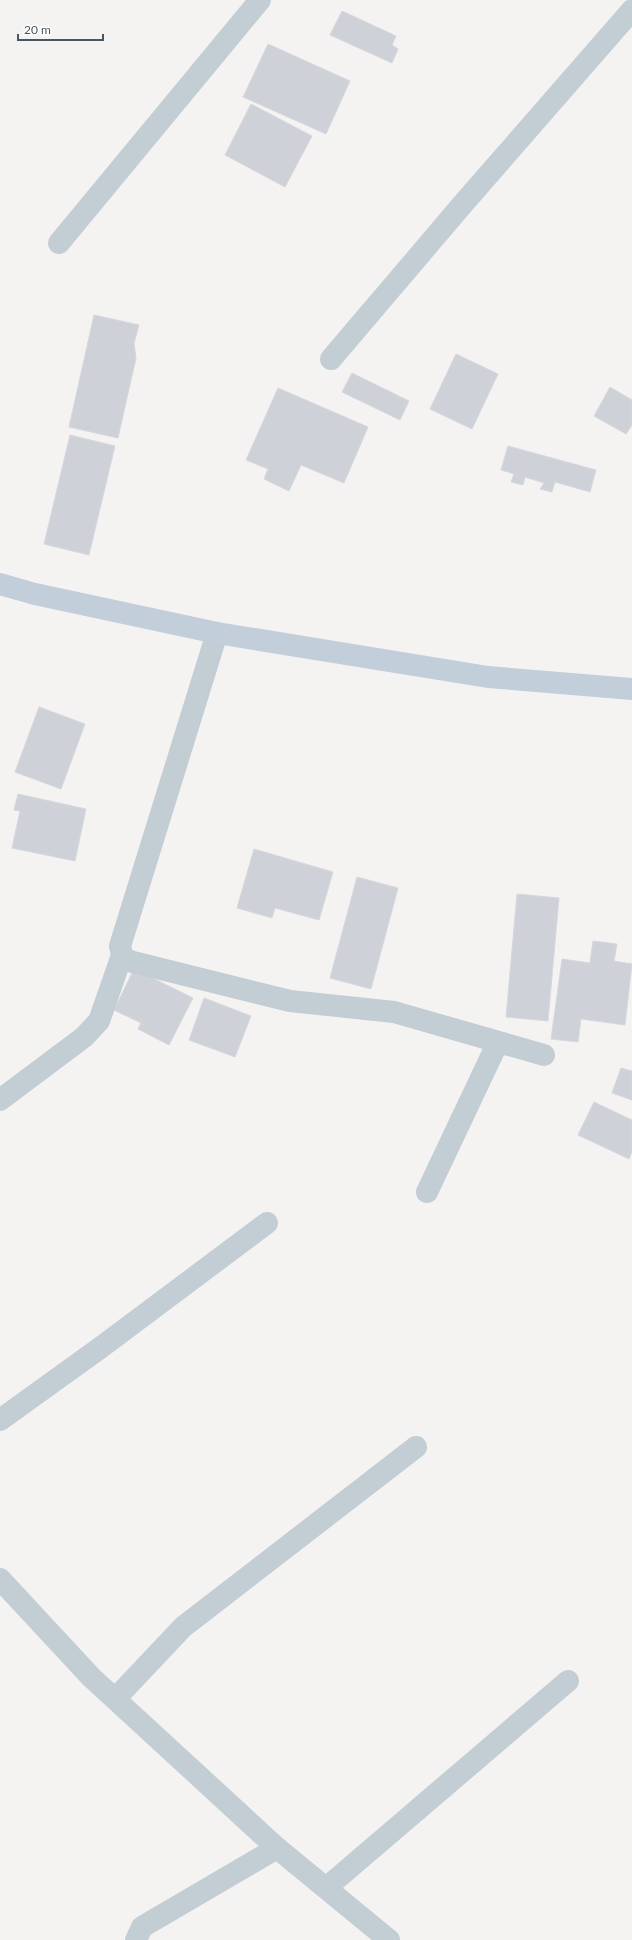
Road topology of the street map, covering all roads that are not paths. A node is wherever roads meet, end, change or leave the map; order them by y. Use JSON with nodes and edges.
{"nodes":[{"id":1,"x":260,"y":0,"type":"edge"},
{"id":2,"x":632,"y":10,"type":"edge"},
{"id":3,"x":59,"y":243,"type":"dead end"},
{"id":4,"x":331,"y":359,"type":"dead end"},
{"id":5,"x":0,"y":584,"type":"edge"},
{"id":6,"x":217,"y":633,"type":"junction"},
{"id":7,"x":632,"y":690,"type":"edge"},
{"id":8,"x":122,"y":955,"type":"junction"},
{"id":9,"x":498,"y":1042,"type":"junction"},
{"id":10,"x":544,"y":1055,"type":"dead end"},
{"id":11,"x":0,"y":1100,"type":"edge"},
{"id":12,"x":427,"y":1192,"type":"dead end"},
{"id":13,"x":267,"y":1223,"type":"dead end"},
{"id":14,"x":0,"y":1420,"type":"edge"},
{"id":15,"x":416,"y":1448,"type":"dead end"},
{"id":16,"x":0,"y":1579,"type":"edge"},
{"id":17,"x":568,"y":1681,"type":"dead end"},
{"id":18,"x":115,"y":1699,"type":"junction"},
{"id":19,"x":278,"y":1848,"type":"junction"},
{"id":20,"x":326,"y":1888,"type":"junction"},
{"id":21,"x":136,"y":1940,"type":"edge"},
{"id":22,"x":389,"y":1940,"type":"edge"}],
"edges":[{"from":1,"to":3,"type":"street"},
{"from":2,"to":4,"type":"street"},
{"from":5,"to":6,"type":"street"},
{"from":6,"to":7,"type":"street"},
{"from":6,"to":8,"type":"street"},
{"from":8,"to":9,"type":"street"},
{"from":8,"to":11,"type":"street"},
{"from":9,"to":10,"type":"street"},
{"from":9,"to":12,"type":"street"},
{"from":13,"to":14,"type":"street"},
{"from":15,"to":18,"type":"street"},
{"from":16,"to":18,"type":"street"},
{"from":17,"to":20,"type":"street"},
{"from":18,"to":19,"type":"street"},
{"from":19,"to":20,"type":"street"},
{"from":19,"to":21,"type":"street"},
{"from":20,"to":22,"type":"street"}]}
